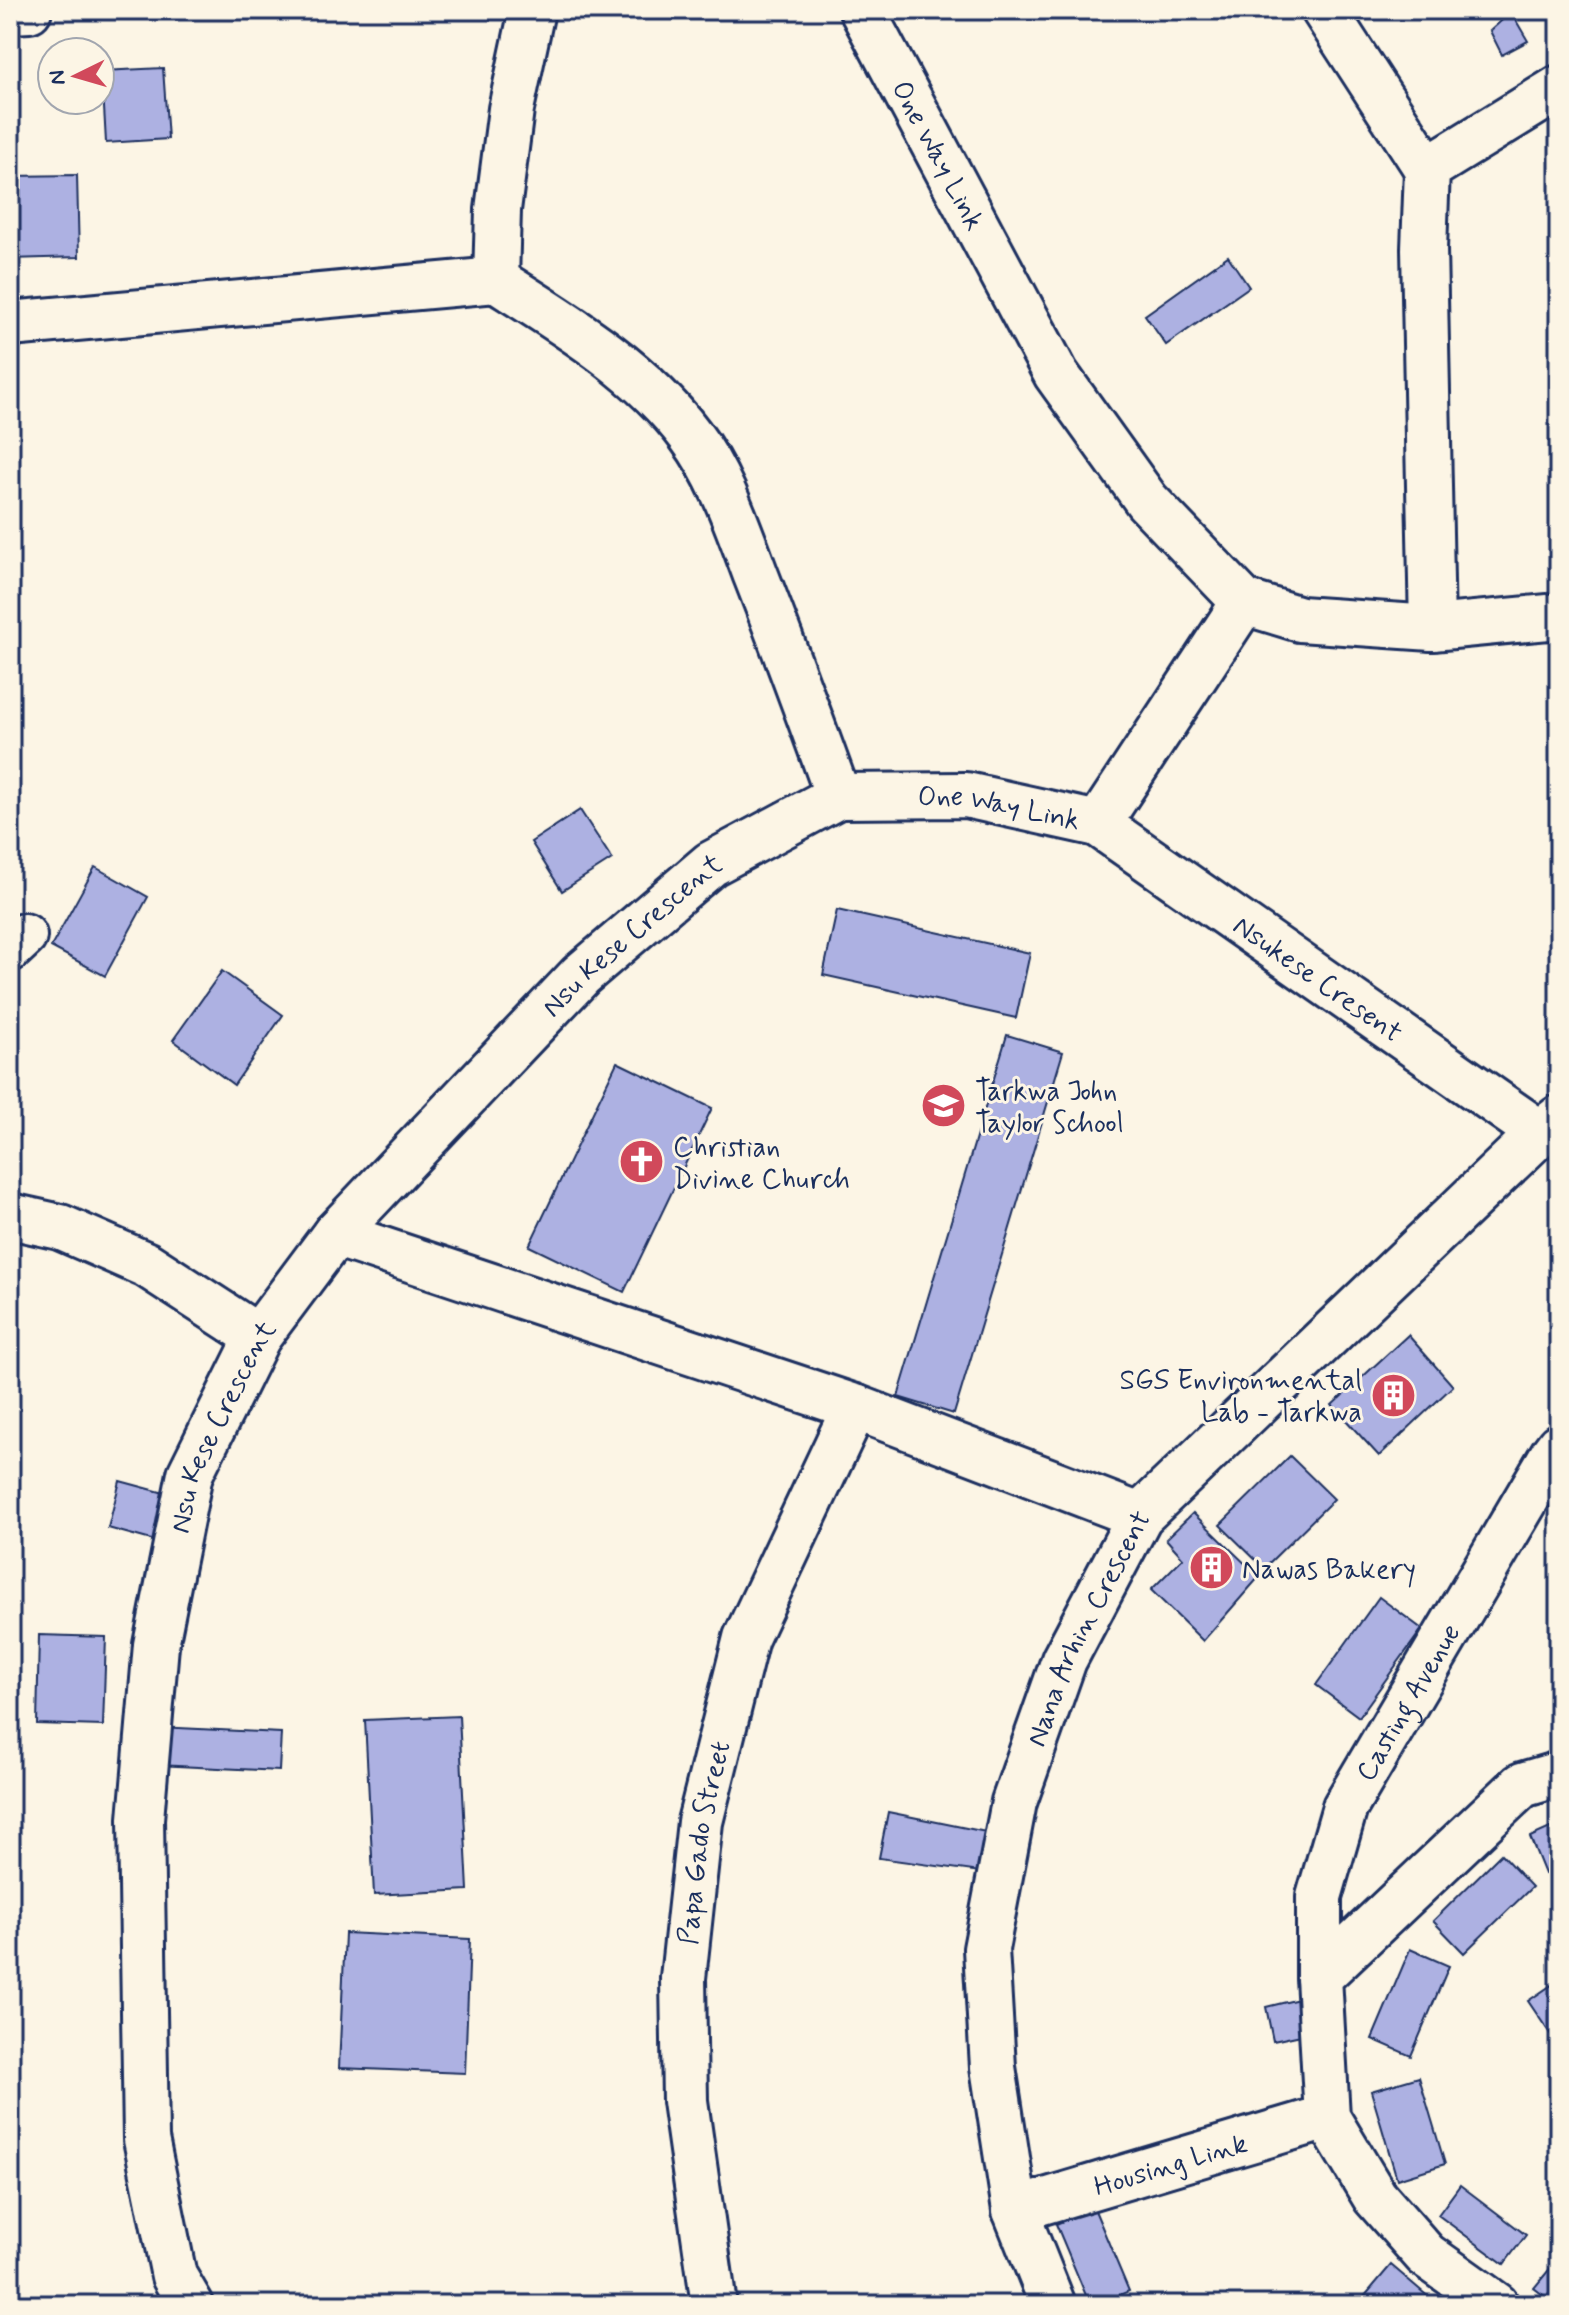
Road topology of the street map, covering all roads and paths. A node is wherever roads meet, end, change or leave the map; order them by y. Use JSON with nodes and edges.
{"nodes":[{"id":1,"x":29,"y":10,"type":"edge"},
{"id":2,"x":532,"y":10,"type":"edge"},
{"id":3,"x":862,"y":10,"type":"edge"},
{"id":4,"x":1324,"y":10,"type":"edge"},
{"id":5,"x":10,"y":11,"type":"edge"},
{"id":6,"x":1559,"y":88,"type":"edge"},
{"id":7,"x":1427,"y":169,"type":"junction"},
{"id":8,"x":496,"y":280,"type":"junction"},
{"id":9,"x":10,"y":324,"type":"edge"},
{"id":10,"x":1244,"y":602,"type":"junction"},
{"id":11,"x":1559,"y":616,"type":"edge"},
{"id":12,"x":1432,"y":628,"type":"junction"},
{"id":13,"x":838,"y":796,"type":"junction"},
{"id":14,"x":1098,"y":824,"type":"junction"},
{"id":15,"x":1550,"y":1125,"type":"edge"},
{"id":16,"x":10,"y":1216,"type":"edge"},
{"id":17,"x":335,"y":1234,"type":"junction"},
{"id":18,"x":258,"y":1337,"type":"junction"},
{"id":19,"x":855,"y":1407,"type":"junction"},
{"id":20,"x":1557,"y":1452,"type":"edge"},
{"id":21,"x":1140,"y":1516,"type":"junction"},
{"id":22,"x":1559,"y":1774,"type":"edge"},
{"id":23,"x":1319,"y":1977,"type":"junction"},
{"id":24,"x":1327,"y":2117,"type":"junction"},
{"id":25,"x":1015,"y":2210,"type":"junction"},
{"id":26,"x":191,"y":2305,"type":"edge"},
{"id":27,"x":714,"y":2305,"type":"edge"},
{"id":28,"x":1053,"y":2305,"type":"edge"},
{"id":29,"x":1496,"y":2305,"type":"edge"}],
"edges":[{"from":1,"to":5,"type":"street"},
{"from":2,"to":8,"type":"street"},
{"from":3,"to":10,"type":"street","name":"One Way Link"},
{"from":4,"to":7,"type":"street"},
{"from":6,"to":7,"type":"street"},
{"from":7,"to":12,"type":"street"},
{"from":8,"to":9,"type":"street"},
{"from":8,"to":13,"type":"street"},
{"from":10,"to":12,"type":"street"},
{"from":10,"to":14,"type":"street","name":"One Way Link"},
{"from":11,"to":12,"type":"street"},
{"from":13,"to":14,"type":"street","name":"One Way Link"},
{"from":13,"to":17,"type":"street","name":"Nsu Kese Crescent"},
{"from":14,"to":15,"type":"street","name":"Nsukese Cresent"},
{"from":15,"to":21,"type":"street","name":"Nana Arhin Crescent"},
{"from":16,"to":18,"type":"street"},
{"from":17,"to":18,"type":"street","name":"Nsu Kese Crescent"},
{"from":17,"to":19,"type":"street"},
{"from":18,"to":26,"type":"street","name":"Nsu Kese Crescent"},
{"from":19,"to":21,"type":"street"},
{"from":19,"to":27,"type":"street","name":"Papa Gado Street"},
{"from":20,"to":23,"type":"street","name":"Casting Avenue"},
{"from":21,"to":25,"type":"street","name":"Nana Arhin Crescent"},
{"from":22,"to":23,"type":"street"},
{"from":23,"to":24,"type":"street","name":"Casting Avenue"},
{"from":24,"to":25,"type":"street","name":"Housing Link"},
{"from":24,"to":29,"type":"street"},
{"from":25,"to":28,"type":"street","name":"Nana Arhin Crescent"}]}
